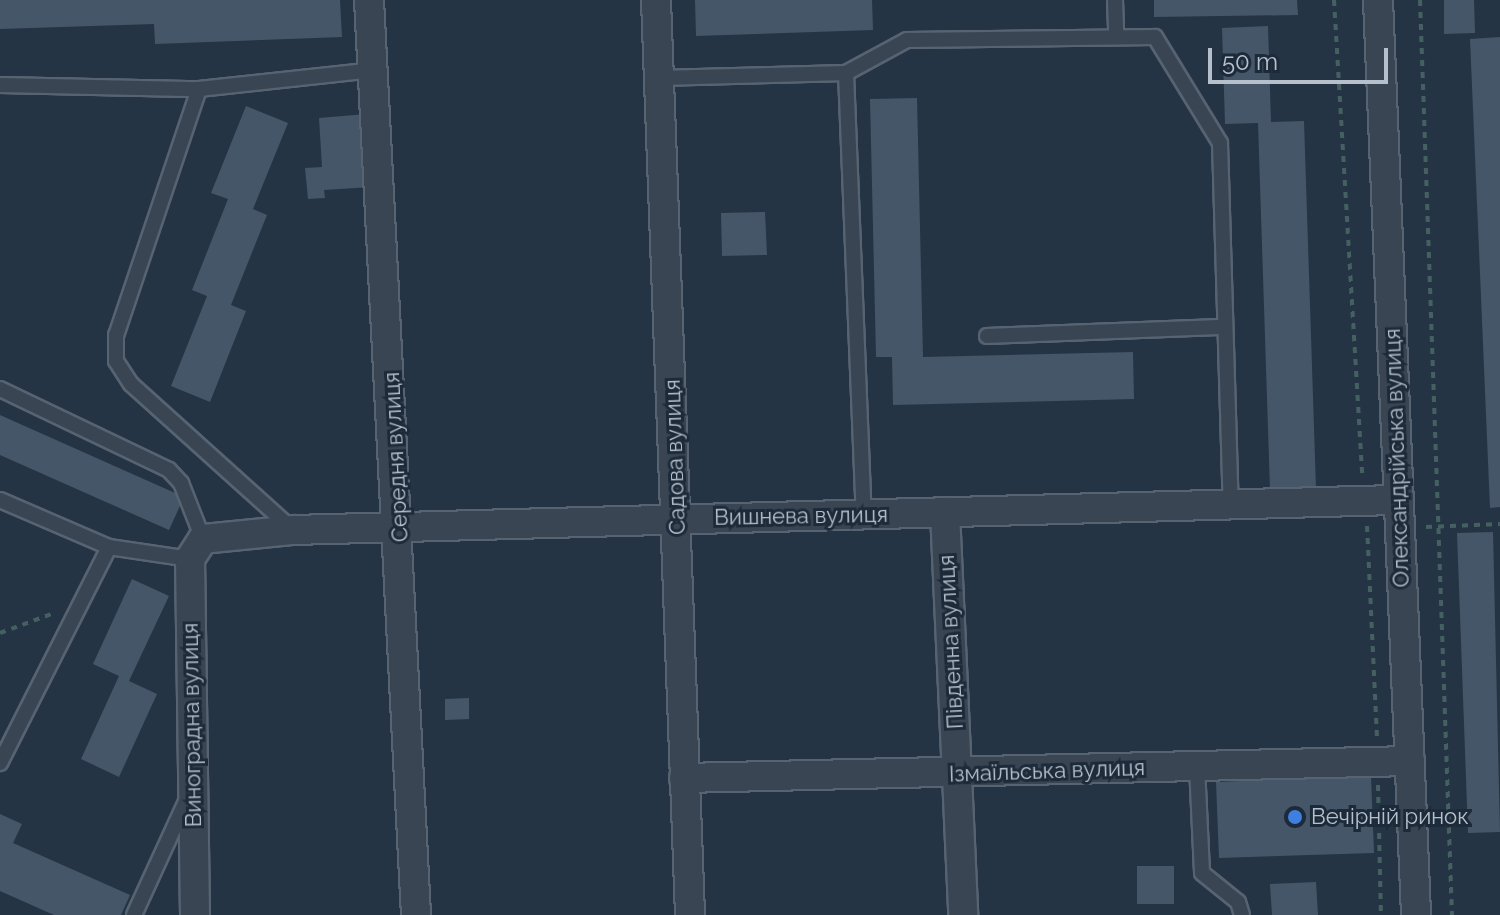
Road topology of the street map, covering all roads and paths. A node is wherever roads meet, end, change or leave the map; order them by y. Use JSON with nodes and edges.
{"nodes":[{"id":1,"x":369,"y":0,"type":"edge"},
{"id":2,"x":656,"y":0,"type":"edge"},
{"id":3,"x":1115,"y":0,"type":"edge"},
{"id":4,"x":1334,"y":0,"type":"edge"},
{"id":5,"x":1378,"y":0,"type":"edge"},
{"id":6,"x":1420,"y":0,"type":"edge"},
{"id":7,"x":1116,"y":37,"type":"junction"},
{"id":8,"x":373,"y":70,"type":"junction"},
{"id":9,"x":846,"y":73,"type":"junction"},
{"id":10,"x":659,"y":78,"type":"junction"},
{"id":11,"x":0,"y":85,"type":"edge"},
{"id":12,"x":199,"y":89,"type":"junction"},
{"id":13,"x":1225,"y":327,"type":"junction"},
{"id":14,"x":987,"y":336,"type":"dead end"},
{"id":15,"x":0,"y":389,"type":"edge"},
{"id":16,"x":0,"y":500,"type":"edge"},
{"id":17,"x":1364,"y":501,"type":"junction"},
{"id":18,"x":1231,"y":505,"type":"junction"},
{"id":19,"x":945,"y":512,"type":"junction"},
{"id":20,"x":1399,"y":514,"type":"junction"},
{"id":21,"x":864,"y":515,"type":"junction"},
{"id":22,"x":679,"y":519,"type":"junction"},
{"id":23,"x":1500,"y":524,"type":"edge"},
{"id":24,"x":1437,"y":526,"type":"junction"},
{"id":25,"x":400,"y":528,"type":"junction"},
{"id":26,"x":1367,"y":529,"type":"junction"},
{"id":27,"x":293,"y":530,"type":"junction"},
{"id":28,"x":109,"y":547,"type":"junction"},
{"id":29,"x":196,"y":549,"type":"junction"},
{"id":30,"x":81,"y":602,"type":"junction"},
{"id":31,"x":0,"y":633,"type":"edge"},
{"id":32,"x":1410,"y":761,"type":"junction"},
{"id":33,"x":1378,"y":762,"type":"junction"},
{"id":34,"x":0,"y":763,"type":"edge"},
{"id":35,"x":1197,"y":766,"type":"junction"},
{"id":36,"x":957,"y":775,"type":"junction"},
{"id":37,"x":684,"y":778,"type":"junction"},
{"id":38,"x":193,"y":786,"type":"junction"},
{"id":39,"x":134,"y":915,"type":"edge"},
{"id":40,"x":195,"y":915,"type":"edge"},
{"id":41,"x":416,"y":915,"type":"edge"},
{"id":42,"x":690,"y":915,"type":"edge"},
{"id":43,"x":963,"y":915,"type":"edge"},
{"id":44,"x":1242,"y":915,"type":"edge"},
{"id":45,"x":1381,"y":915,"type":"edge"},
{"id":46,"x":1416,"y":915,"type":"edge"},
{"id":47,"x":1452,"y":915,"type":"edge"}],
"edges":[{"from":1,"to":8,"type":"street","name":"Середня вулиця"},
{"from":2,"to":10,"type":"street","name":"Садова вулиця"},
{"from":3,"to":7,"type":"lane"},
{"from":4,"to":17,"type":"path"},
{"from":5,"to":20,"type":"street","name":"Олександрійська вулиця"},
{"from":6,"to":24,"type":"path"},
{"from":7,"to":9,"type":"lane"},
{"from":7,"to":13,"type":"lane"},
{"from":8,"to":12,"type":"lane"},
{"from":8,"to":25,"type":"street","name":"Середня вулиця"},
{"from":9,"to":10,"type":"lane"},
{"from":9,"to":21,"type":"lane"},
{"from":10,"to":22,"type":"street","name":"Садова вулиця"},
{"from":11,"to":12,"type":"lane"},
{"from":12,"to":27,"type":"lane"},
{"from":13,"to":14,"type":"lane"},
{"from":13,"to":18,"type":"lane"},
{"from":15,"to":29,"type":"lane"},
{"from":16,"to":28,"type":"lane"},
{"from":17,"to":18,"type":"street","name":"Вишнева вулиця"},
{"from":17,"to":20,"type":"street","name":"Вишнева вулиця"},
{"from":17,"to":26,"type":"path"},
{"from":18,"to":19,"type":"street","name":"Вишнева вулиця"},
{"from":19,"to":21,"type":"street","name":"Вишнева вулиця"},
{"from":19,"to":36,"type":"street","name":"Південна вулиця"},
{"from":20,"to":24,"type":"path"},
{"from":20,"to":26,"type":"path"},
{"from":20,"to":32,"type":"street","name":"Олександрійська вулиця"},
{"from":21,"to":22,"type":"street","name":"Вишнева вулиця"},
{"from":22,"to":25,"type":"street","name":"Вишнева вулиця"},
{"from":22,"to":37,"type":"street","name":"Садова вулиця"},
{"from":23,"to":24,"type":"path"},
{"from":24,"to":47,"type":"path"},
{"from":25,"to":27,"type":"street","name":"Вишнева вулиця"},
{"from":25,"to":41,"type":"street","name":"Середня вулиця"},
{"from":26,"to":33,"type":"path"},
{"from":27,"to":29,"type":"street","name":"Вишнева вулиця"},
{"from":28,"to":29,"type":"lane"},
{"from":28,"to":30,"type":"lane"},
{"from":29,"to":38,"type":"street","name":"Виноградна вулиця"},
{"from":30,"to":31,"type":"path"},
{"from":30,"to":34,"type":"lane"},
{"from":32,"to":33,"type":"street","name":"Ізмаїльська вулиця"},
{"from":32,"to":46,"type":"street","name":"Олександрійська вулиця"},
{"from":33,"to":35,"type":"street","name":"Ізмаїльська вулиця"},
{"from":33,"to":45,"type":"path"},
{"from":35,"to":36,"type":"street","name":"Ізмаїльська вулиця"},
{"from":35,"to":44,"type":"lane"},
{"from":36,"to":37,"type":"street","name":"Ізмаїльська вулиця"},
{"from":36,"to":43,"type":"street","name":"Південна вулиця"},
{"from":37,"to":42,"type":"street","name":"Садова вулиця"},
{"from":38,"to":39,"type":"lane"},
{"from":38,"to":40,"type":"street","name":"Виноградна вулиця"}]}
